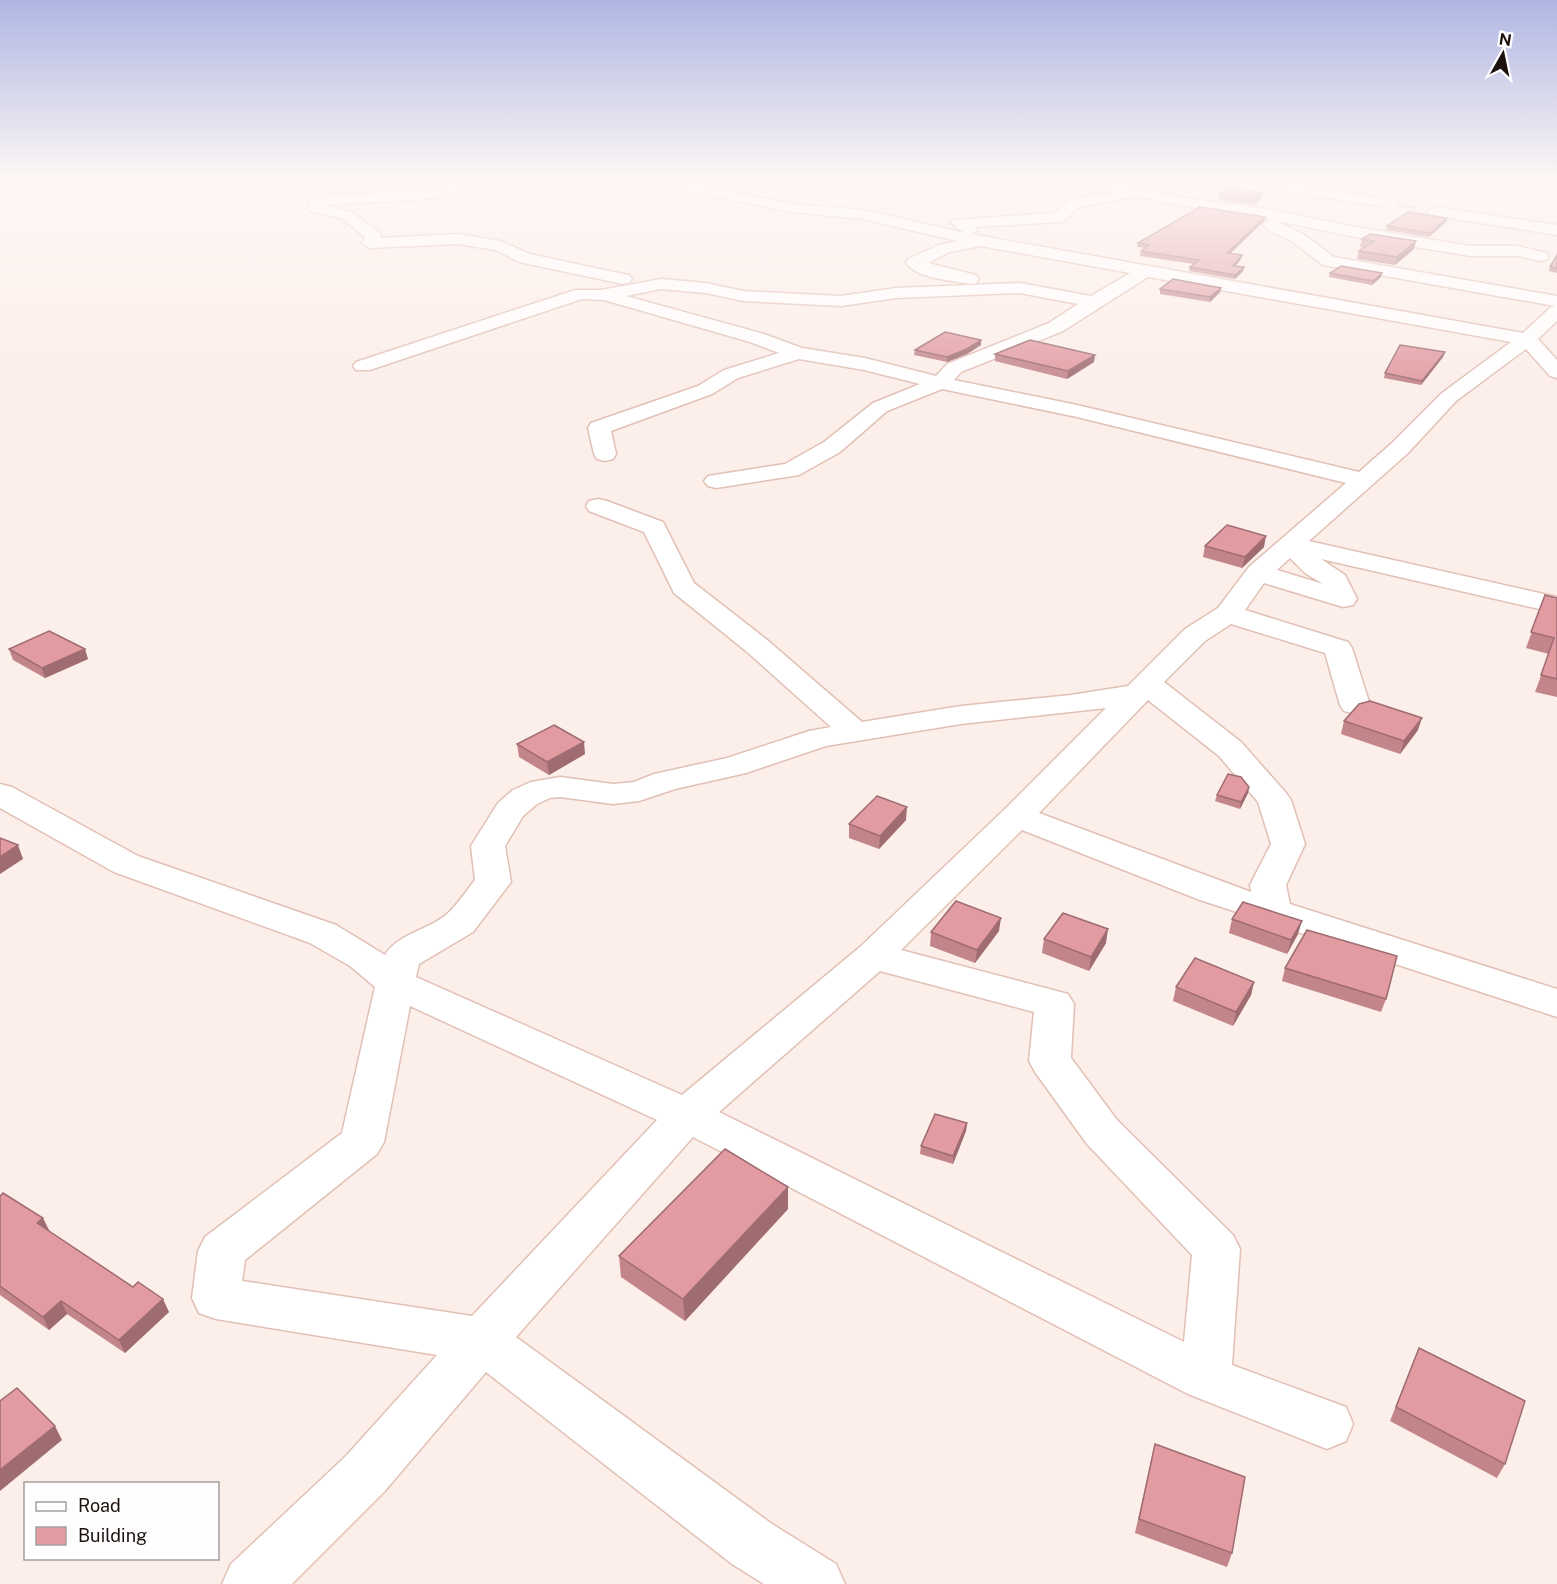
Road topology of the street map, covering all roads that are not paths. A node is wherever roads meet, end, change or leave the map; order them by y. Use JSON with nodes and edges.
{"nodes":[{"id":1,"x":514,"y":253,"type":"edge"},
{"id":2,"x":935,"y":253,"type":"edge"},
{"id":3,"x":1049,"y":253,"type":"edge"},
{"id":4,"x":1321,"y":253,"type":"edge"},
{"id":5,"x":1488,"y":253,"type":"edge"},
{"id":6,"x":1542,"y":259,"type":"dead end"},
{"id":7,"x":1146,"y":270,"type":"junction"},
{"id":8,"x":661,"y":284,"type":"junction"},
{"id":9,"x":1020,"y":288,"type":"junction"},
{"id":10,"x":601,"y":295,"type":"junction"},
{"id":11,"x":1557,"y":301,"type":"edge"},
{"id":12,"x":1094,"y":302,"type":"junction"},
{"id":13,"x":1557,"y":311,"type":"edge"},
{"id":14,"x":1527,"y":339,"type":"junction"},
{"id":15,"x":798,"y":353,"type":"junction"},
{"id":16,"x":363,"y":366,"type":"dead end"},
{"id":17,"x":1557,"y":372,"type":"edge"},
{"id":18,"x":940,"y":383,"type":"junction"},
{"id":19,"x":605,"y":454,"type":"dead end"},
{"id":20,"x":1363,"y":480,"type":"junction"},
{"id":21,"x":716,"y":481,"type":"dead end"},
{"id":22,"x":598,"y":506,"type":"dead end"},
{"id":23,"x":1292,"y":545,"type":"junction"},
{"id":24,"x":1258,"y":573,"type":"junction"},
{"id":25,"x":1557,"y":605,"type":"edge"},
{"id":26,"x":1228,"y":614,"type":"junction"},
{"id":27,"x":1142,"y":688,"type":"junction"},
{"id":28,"x":1355,"y":705,"type":"edge"},
{"id":29,"x":855,"y":732,"type":"junction"},
{"id":30,"x":0,"y":795,"type":"edge"},
{"id":31,"x":1017,"y":816,"type":"junction"},
{"id":32,"x":1273,"y":912,"type":"junction"},
{"id":33,"x":873,"y":956,"type":"junction"},
{"id":34,"x":395,"y":983,"type":"junction"},
{"id":35,"x":1557,"y":1003,"type":"edge"},
{"id":36,"x":687,"y":1115,"type":"junction"},
{"id":37,"x":483,"y":1340,"type":"junction"},
{"id":38,"x":1206,"y":1378,"type":"junction"},
{"id":39,"x":1327,"y":1424,"type":"dead end"},
{"id":40,"x":251,"y":1584,"type":"edge"},
{"id":41,"x":816,"y":1584,"type":"edge"}],
"edges":[{"from":1,"to":8,"type":"street"},
{"from":2,"to":9,"type":"street"},
{"from":3,"to":7,"type":"street"},
{"from":4,"to":11,"type":"street"},
{"from":5,"to":6,"type":"street"},
{"from":7,"to":12,"type":"street"},
{"from":7,"to":14,"type":"street"},
{"from":8,"to":9,"type":"street"},
{"from":8,"to":10,"type":"street"},
{"from":9,"to":12,"type":"street"},
{"from":10,"to":15,"type":"street"},
{"from":10,"to":16,"type":"street"},
{"from":12,"to":18,"type":"street"},
{"from":13,"to":14,"type":"street"},
{"from":14,"to":17,"type":"street"},
{"from":14,"to":20,"type":"street"},
{"from":15,"to":18,"type":"street"},
{"from":15,"to":19,"type":"street"},
{"from":18,"to":20,"type":"street"},
{"from":18,"to":21,"type":"street"},
{"from":20,"to":23,"type":"street"},
{"from":22,"to":29,"type":"street"},
{"from":23,"to":24,"type":"street"},
{"from":23,"to":24,"type":"street"},
{"from":23,"to":25,"type":"street"},
{"from":24,"to":26,"type":"street"},
{"from":26,"to":27,"type":"street"},
{"from":26,"to":28,"type":"street"},
{"from":27,"to":29,"type":"street"},
{"from":27,"to":31,"type":"street"},
{"from":27,"to":32,"type":"street"},
{"from":29,"to":34,"type":"street"},
{"from":30,"to":34,"type":"street"},
{"from":31,"to":32,"type":"street"},
{"from":31,"to":33,"type":"street"},
{"from":32,"to":35,"type":"street"},
{"from":33,"to":36,"type":"street"},
{"from":33,"to":38,"type":"street"},
{"from":34,"to":36,"type":"street"},
{"from":34,"to":37,"type":"street"},
{"from":36,"to":37,"type":"street"},
{"from":36,"to":38,"type":"street"},
{"from":37,"to":40,"type":"street"},
{"from":37,"to":41,"type":"street"},
{"from":38,"to":39,"type":"street"}]}
